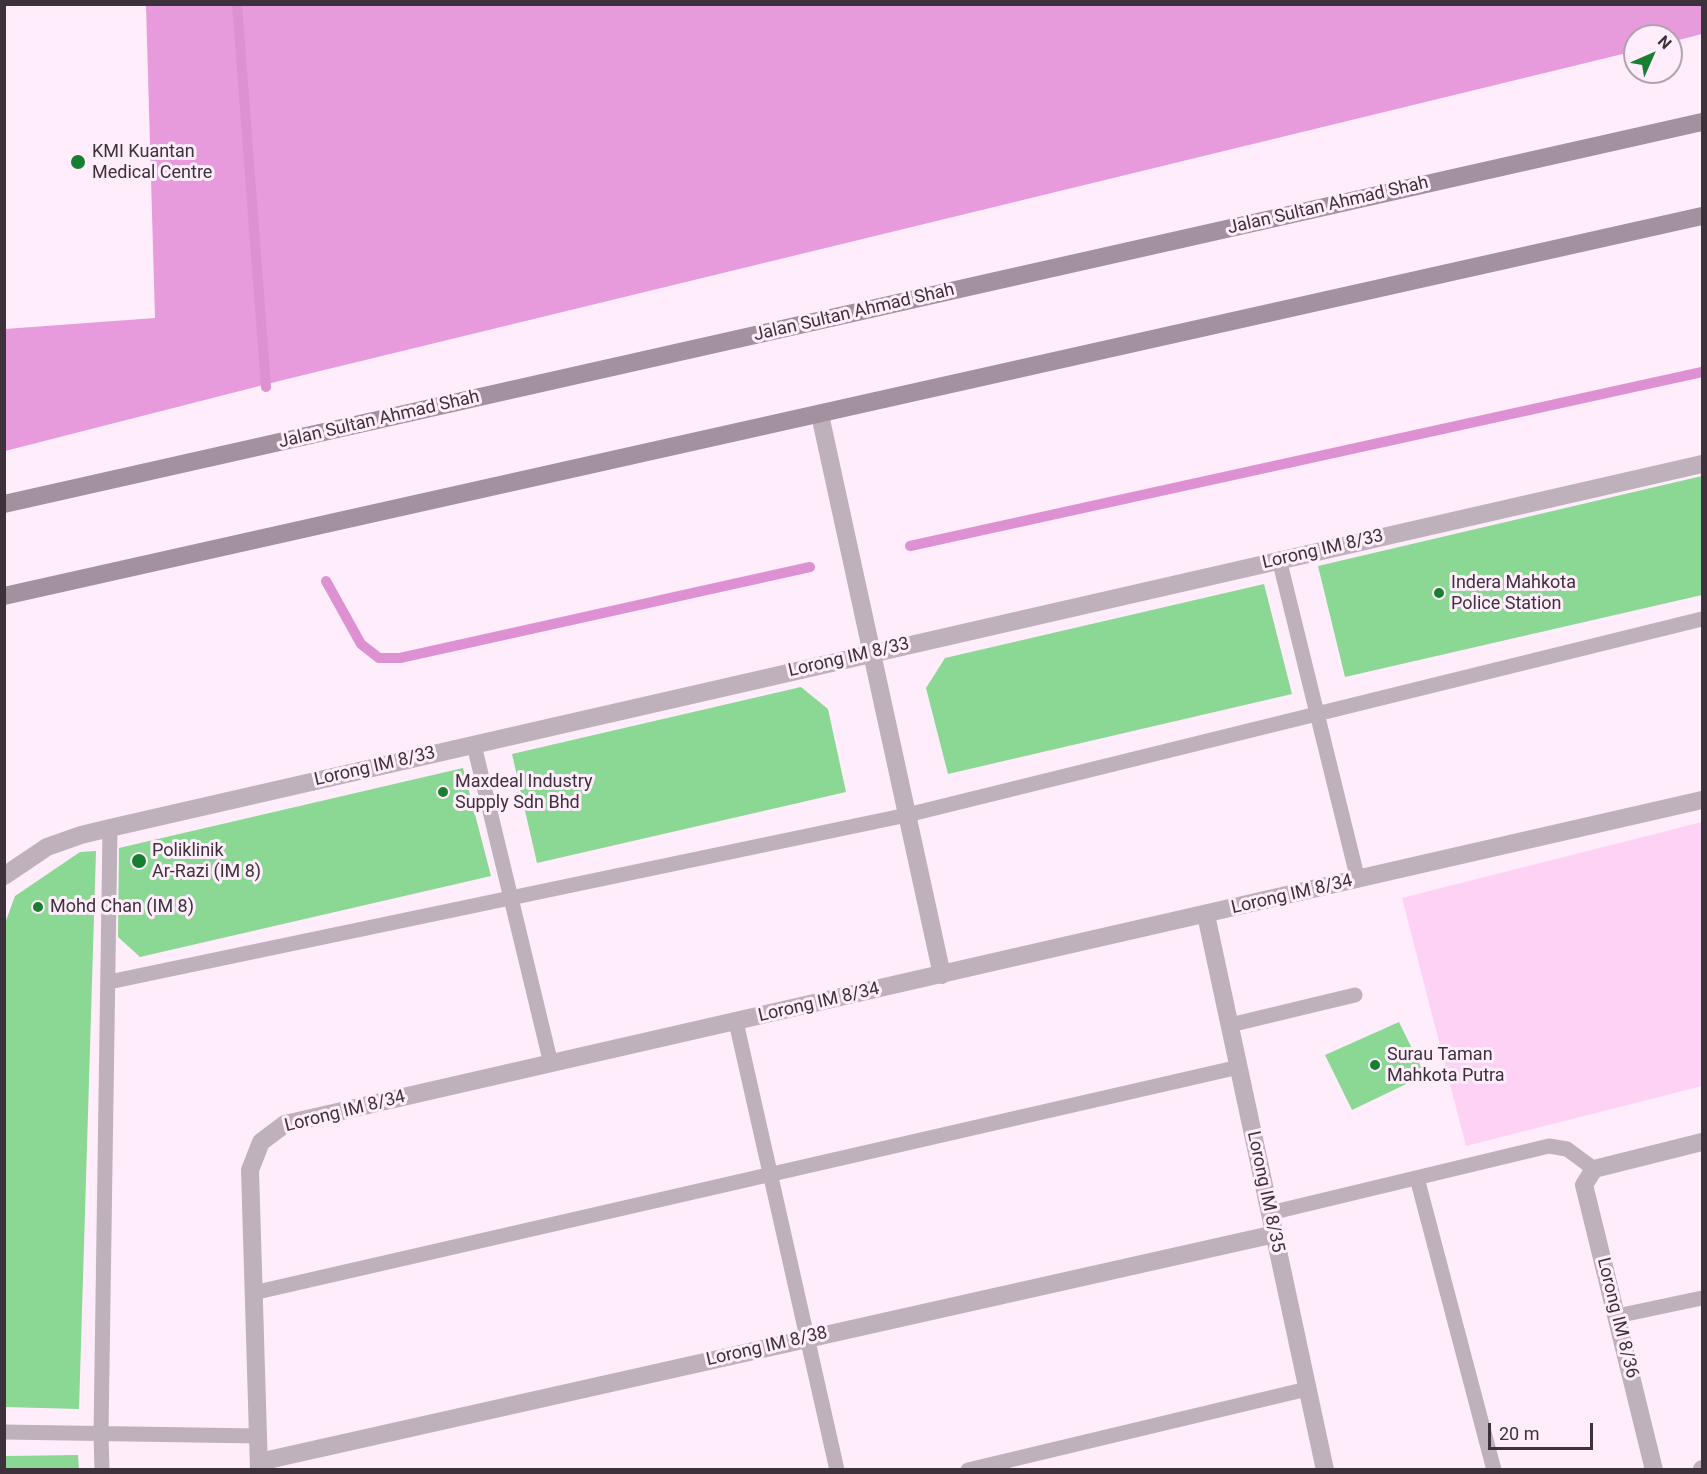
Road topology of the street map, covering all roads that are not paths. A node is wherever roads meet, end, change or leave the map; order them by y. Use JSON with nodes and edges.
{"nodes":[{"id":1,"x":1702,"y":122,"type":"edge"},
{"id":2,"x":1702,"y":216,"type":"edge"},
{"id":3,"x":1670,"y":224,"type":"junction"},
{"id":4,"x":1702,"y":226,"type":"edge"},
{"id":5,"x":820,"y":415,"type":"junction"},
{"id":6,"x":1702,"y":464,"type":"edge"},
{"id":7,"x":4,"y":504,"type":"edge"},
{"id":8,"x":1279,"y":559,"type":"junction"},
{"id":9,"x":4,"y":596,"type":"edge"},
{"id":10,"x":1702,"y":619,"type":"edge"},
{"id":11,"x":872,"y":653,"type":"junction"},
{"id":12,"x":1317,"y":714,"type":"junction"},
{"id":13,"x":474,"y":745,"type":"junction"},
{"id":14,"x":1702,"y":800,"type":"edge"},
{"id":15,"x":907,"y":815,"type":"junction"},
{"id":16,"x":110,"y":828,"type":"junction"},
{"id":17,"x":4,"y":876,"type":"edge"},
{"id":18,"x":1358,"y":880,"type":"junction"},
{"id":19,"x":510,"y":898,"type":"junction"},
{"id":20,"x":1206,"y":915,"type":"junction"},
{"id":21,"x":942,"y":975,"type":"junction"},
{"id":22,"x":109,"y":982,"type":"junction"},
{"id":23,"x":1355,"y":995,"type":"dead end"},
{"id":24,"x":736,"y":1022,"type":"junction"},
{"id":25,"x":1230,"y":1025,"type":"junction"},
{"id":26,"x":551,"y":1064,"type":"junction"},
{"id":27,"x":1239,"y":1067,"type":"junction"},
{"id":28,"x":1702,"y":1142,"type":"edge"},
{"id":29,"x":1594,"y":1169,"type":"junction"},
{"id":30,"x":771,"y":1174,"type":"junction"},
{"id":31,"x":1417,"y":1178,"type":"junction"},
{"id":32,"x":1270,"y":1213,"type":"junction"},
{"id":33,"x":1275,"y":1234,"type":"junction"},
{"id":34,"x":253,"y":1293,"type":"junction"},
{"id":35,"x":1702,"y":1298,"type":"edge"},
{"id":36,"x":1617,"y":1316,"type":"junction"},
{"id":37,"x":808,"y":1338,"type":"junction"},
{"id":38,"x":1307,"y":1389,"type":"junction"},
{"id":39,"x":4,"y":1432,"type":"edge"},
{"id":40,"x":101,"y":1434,"type":"junction"},
{"id":41,"x":258,"y":1436,"type":"junction"},
{"id":42,"x":259,"y":1466,"type":"edge"},
{"id":43,"x":102,"y":1470,"type":"edge"},
{"id":44,"x":837,"y":1470,"type":"edge"},
{"id":45,"x":968,"y":1470,"type":"edge"},
{"id":46,"x":1325,"y":1470,"type":"edge"},
{"id":47,"x":1494,"y":1470,"type":"edge"},
{"id":48,"x":1654,"y":1470,"type":"edge"}],
"edges":[{"from":1,"to":7,"type":"main road","name":"Jalan Sultan Ahmad Shah"},
{"from":2,"to":3,"type":"main road"},
{"from":3,"to":4,"type":"street"},
{"from":3,"to":5,"type":"main road"},
{"from":5,"to":9,"type":"main road"},
{"from":5,"to":11,"type":"street"},
{"from":6,"to":8,"type":"street","name":"Lorong IM 8/33"},
{"from":8,"to":11,"type":"street","name":"Lorong IM 8/33"},
{"from":8,"to":12,"type":"lane"},
{"from":10,"to":12,"type":"lane"},
{"from":11,"to":13,"type":"street","name":"Lorong IM 8/33"},
{"from":11,"to":15,"type":"street"},
{"from":12,"to":15,"type":"lane"},
{"from":12,"to":18,"type":"lane"},
{"from":13,"to":16,"type":"street","name":"Lorong IM 8/33"},
{"from":13,"to":19,"type":"lane"},
{"from":14,"to":18,"type":"street","name":"Lorong IM 8/34"},
{"from":15,"to":19,"type":"lane"},
{"from":15,"to":21,"type":"street"},
{"from":16,"to":17,"type":"street","name":"Lorong IM 8/33"},
{"from":16,"to":22,"type":"lane"},
{"from":18,"to":20,"type":"street","name":"Lorong IM 8/34"},
{"from":19,"to":22,"type":"lane"},
{"from":19,"to":26,"type":"lane"},
{"from":20,"to":21,"type":"street","name":"Lorong IM 8/34"},
{"from":20,"to":25,"type":"street","name":"Lorong IM 8/35"},
{"from":21,"to":24,"type":"street","name":"Lorong IM 8/34"},
{"from":22,"to":40,"type":"lane"},
{"from":23,"to":25,"type":"lane"},
{"from":24,"to":26,"type":"street","name":"Lorong IM 8/34"},
{"from":24,"to":30,"type":"lane"},
{"from":25,"to":27,"type":"street","name":"Lorong IM 8/35"},
{"from":26,"to":34,"type":"street","name":"Lorong IM 8/34"},
{"from":27,"to":30,"type":"lane"},
{"from":27,"to":32,"type":"street","name":"Lorong IM 8/35"},
{"from":28,"to":29,"type":"street"},
{"from":29,"to":31,"type":"lane"},
{"from":29,"to":36,"type":"street","name":"Lorong IM 8/36"},
{"from":30,"to":34,"type":"lane"},
{"from":30,"to":37,"type":"lane"},
{"from":31,"to":32,"type":"lane"},
{"from":31,"to":47,"type":"lane"},
{"from":32,"to":33,"type":"street","name":"Lorong IM 8/35"},
{"from":33,"to":37,"type":"street","name":"Lorong IM 8/38"},
{"from":33,"to":38,"type":"street","name":"Lorong IM 8/35"},
{"from":34,"to":41,"type":"street","name":"Lorong IM 8/34"},
{"from":35,"to":36,"type":"lane"},
{"from":36,"to":48,"type":"street","name":"Lorong IM 8/36"},
{"from":37,"to":42,"type":"street","name":"Lorong IM 8/38"},
{"from":37,"to":44,"type":"lane"},
{"from":38,"to":45,"type":"lane"},
{"from":38,"to":46,"type":"street","name":"Lorong IM 8/35"},
{"from":39,"to":40,"type":"lane"},
{"from":40,"to":41,"type":"lane"},
{"from":40,"to":43,"type":"lane"},
{"from":41,"to":42,"type":"street","name":"Lorong IM 8/34"}]}
